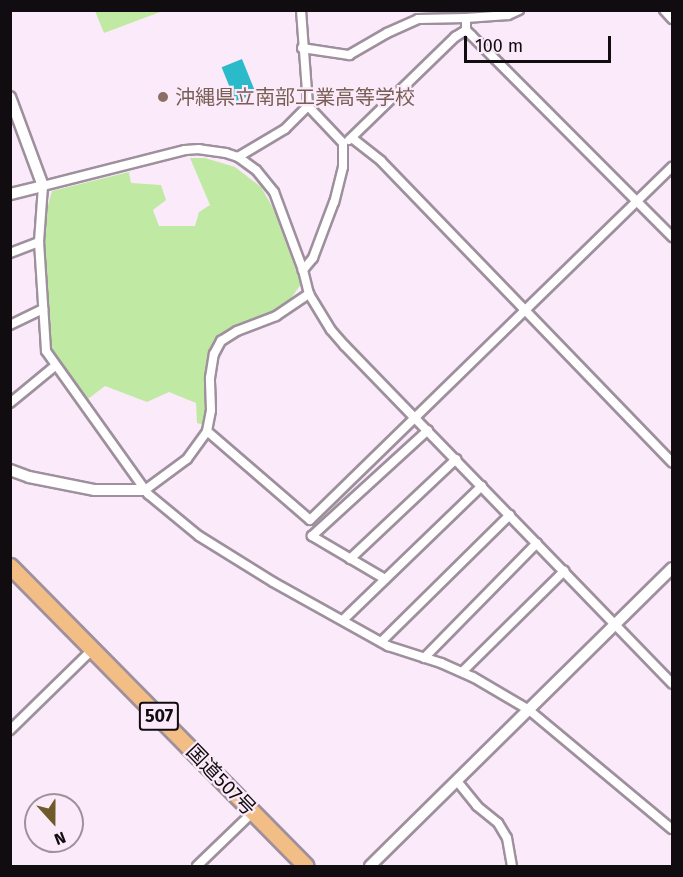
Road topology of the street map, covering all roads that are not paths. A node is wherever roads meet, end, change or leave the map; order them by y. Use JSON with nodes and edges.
{"nodes":[{"id":1,"x":301,"y":10,"type":"edge"},
{"id":2,"x":519,"y":10,"type":"edge"},
{"id":3,"x":663,"y":10,"type":"edge"},
{"id":4,"x":466,"y":18,"type":"junction"},
{"id":5,"x":672,"y":19,"type":"edge"},
{"id":6,"x":466,"y":30,"type":"junction"},
{"id":7,"x":302,"y":48,"type":"junction"},
{"id":8,"x":10,"y":97,"type":"edge"},
{"id":9,"x":308,"y":106,"type":"junction"},
{"id":10,"x":352,"y":138,"type":"junction"},
{"id":11,"x":343,"y":143,"type":"junction"},
{"id":12,"x":238,"y":157,"type":"junction"},
{"id":13,"x":672,"y":167,"type":"edge"},
{"id":14,"x":43,"y":186,"type":"junction"},
{"id":15,"x":10,"y":194,"type":"edge"},
{"id":16,"x":638,"y":201,"type":"junction"},
{"id":17,"x":672,"y":237,"type":"edge"},
{"id":18,"x":39,"y":242,"type":"junction"},
{"id":19,"x":10,"y":253,"type":"edge"},
{"id":20,"x":303,"y":270,"type":"junction"},
{"id":21,"x":309,"y":294,"type":"junction"},
{"id":22,"x":42,"y":309,"type":"junction"},
{"id":23,"x":525,"y":311,"type":"junction"},
{"id":24,"x":10,"y":325,"type":"edge"},
{"id":25,"x":55,"y":366,"type":"junction"},
{"id":26,"x":10,"y":403,"type":"edge"},
{"id":27,"x":416,"y":417,"type":"junction"},
{"id":28,"x":207,"y":430,"type":"junction"},
{"id":29,"x":428,"y":430,"type":"junction"},
{"id":30,"x":456,"y":459,"type":"junction"},
{"id":31,"x":672,"y":462,"type":"edge"},
{"id":32,"x":10,"y":470,"type":"edge"},
{"id":33,"x":482,"y":486,"type":"junction"},
{"id":34,"x":145,"y":490,"type":"junction"},
{"id":35,"x":510,"y":515,"type":"junction"},
{"id":36,"x":537,"y":543,"type":"junction"},
{"id":37,"x":350,"y":559,"type":"junction"},
{"id":38,"x":10,"y":566,"type":"edge"},
{"id":39,"x":672,"y":568,"type":"edge"},
{"id":40,"x":564,"y":571,"type":"junction"},
{"id":41,"x":385,"y":579,"type":"junction"},
{"id":42,"x":343,"y":620,"type":"junction"},
{"id":43,"x":615,"y":623,"type":"junction"},
{"id":44,"x":381,"y":642,"type":"junction"},
{"id":45,"x":93,"y":649,"type":"junction"},
{"id":46,"x":424,"y":658,"type":"junction"},
{"id":47,"x":462,"y":672,"type":"junction"},
{"id":48,"x":672,"y":682,"type":"edge"},
{"id":49,"x":529,"y":710,"type":"junction"},
{"id":50,"x":10,"y":730,"type":"edge"},
{"id":51,"x":457,"y":781,"type":"junction"},
{"id":52,"x":253,"y":812,"type":"junction"},
{"id":53,"x":672,"y":829,"type":"edge"},
{"id":54,"x":197,"y":867,"type":"edge"},
{"id":55,"x":306,"y":867,"type":"edge"},
{"id":56,"x":370,"y":867,"type":"edge"},
{"id":57,"x":512,"y":867,"type":"edge"}],
"edges":[{"from":1,"to":7,"type":"street"},
{"from":2,"to":4,"type":"street"},
{"from":3,"to":5,"type":"street"},
{"from":4,"to":6,"type":"street"},
{"from":4,"to":7,"type":"street"},
{"from":6,"to":10,"type":"street"},
{"from":6,"to":16,"type":"street"},
{"from":7,"to":9,"type":"street"},
{"from":8,"to":14,"type":"street"},
{"from":9,"to":11,"type":"street"},
{"from":9,"to":12,"type":"street"},
{"from":10,"to":11,"type":"street"},
{"from":10,"to":23,"type":"street"},
{"from":11,"to":20,"type":"street"},
{"from":12,"to":14,"type":"street"},
{"from":12,"to":20,"type":"street"},
{"from":13,"to":16,"type":"street"},
{"from":14,"to":15,"type":"street"},
{"from":14,"to":18,"type":"street"},
{"from":16,"to":17,"type":"street"},
{"from":16,"to":23,"type":"street"},
{"from":18,"to":19,"type":"street"},
{"from":18,"to":22,"type":"street"},
{"from":20,"to":21,"type":"street"},
{"from":21,"to":27,"type":"street"},
{"from":21,"to":28,"type":"street"},
{"from":22,"to":24,"type":"street"},
{"from":22,"to":25,"type":"street"},
{"from":23,"to":27,"type":"street"},
{"from":23,"to":31,"type":"street"},
{"from":25,"to":26,"type":"street"},
{"from":25,"to":34,"type":"street"},
{"from":27,"to":28,"type":"street"},
{"from":27,"to":29,"type":"street"},
{"from":28,"to":34,"type":"street"},
{"from":29,"to":30,"type":"street"},
{"from":29,"to":37,"type":"street"},
{"from":30,"to":33,"type":"street"},
{"from":30,"to":37,"type":"street"},
{"from":32,"to":34,"type":"street"},
{"from":33,"to":35,"type":"street"},
{"from":33,"to":41,"type":"street"},
{"from":34,"to":42,"type":"street"},
{"from":35,"to":36,"type":"street"},
{"from":35,"to":44,"type":"street"},
{"from":36,"to":40,"type":"street"},
{"from":36,"to":46,"type":"street"},
{"from":37,"to":41,"type":"street"},
{"from":38,"to":45,"type":"highway","name":"国道507号","number":"507"},
{"from":39,"to":43,"type":"street"},
{"from":40,"to":43,"type":"street"},
{"from":40,"to":47,"type":"street"},
{"from":41,"to":42,"type":"street"},
{"from":42,"to":44,"type":"street"},
{"from":43,"to":48,"type":"street"},
{"from":43,"to":49,"type":"street"},
{"from":44,"to":46,"type":"street"},
{"from":45,"to":50,"type":"street"},
{"from":45,"to":52,"type":"highway","name":"国道507号","number":"507"},
{"from":46,"to":47,"type":"street"},
{"from":47,"to":49,"type":"street"},
{"from":49,"to":51,"type":"street"},
{"from":49,"to":53,"type":"street"},
{"from":51,"to":56,"type":"street"},
{"from":51,"to":57,"type":"street"},
{"from":52,"to":54,"type":"street"},
{"from":52,"to":55,"type":"highway","name":"国道507号","number":"507"}]}
